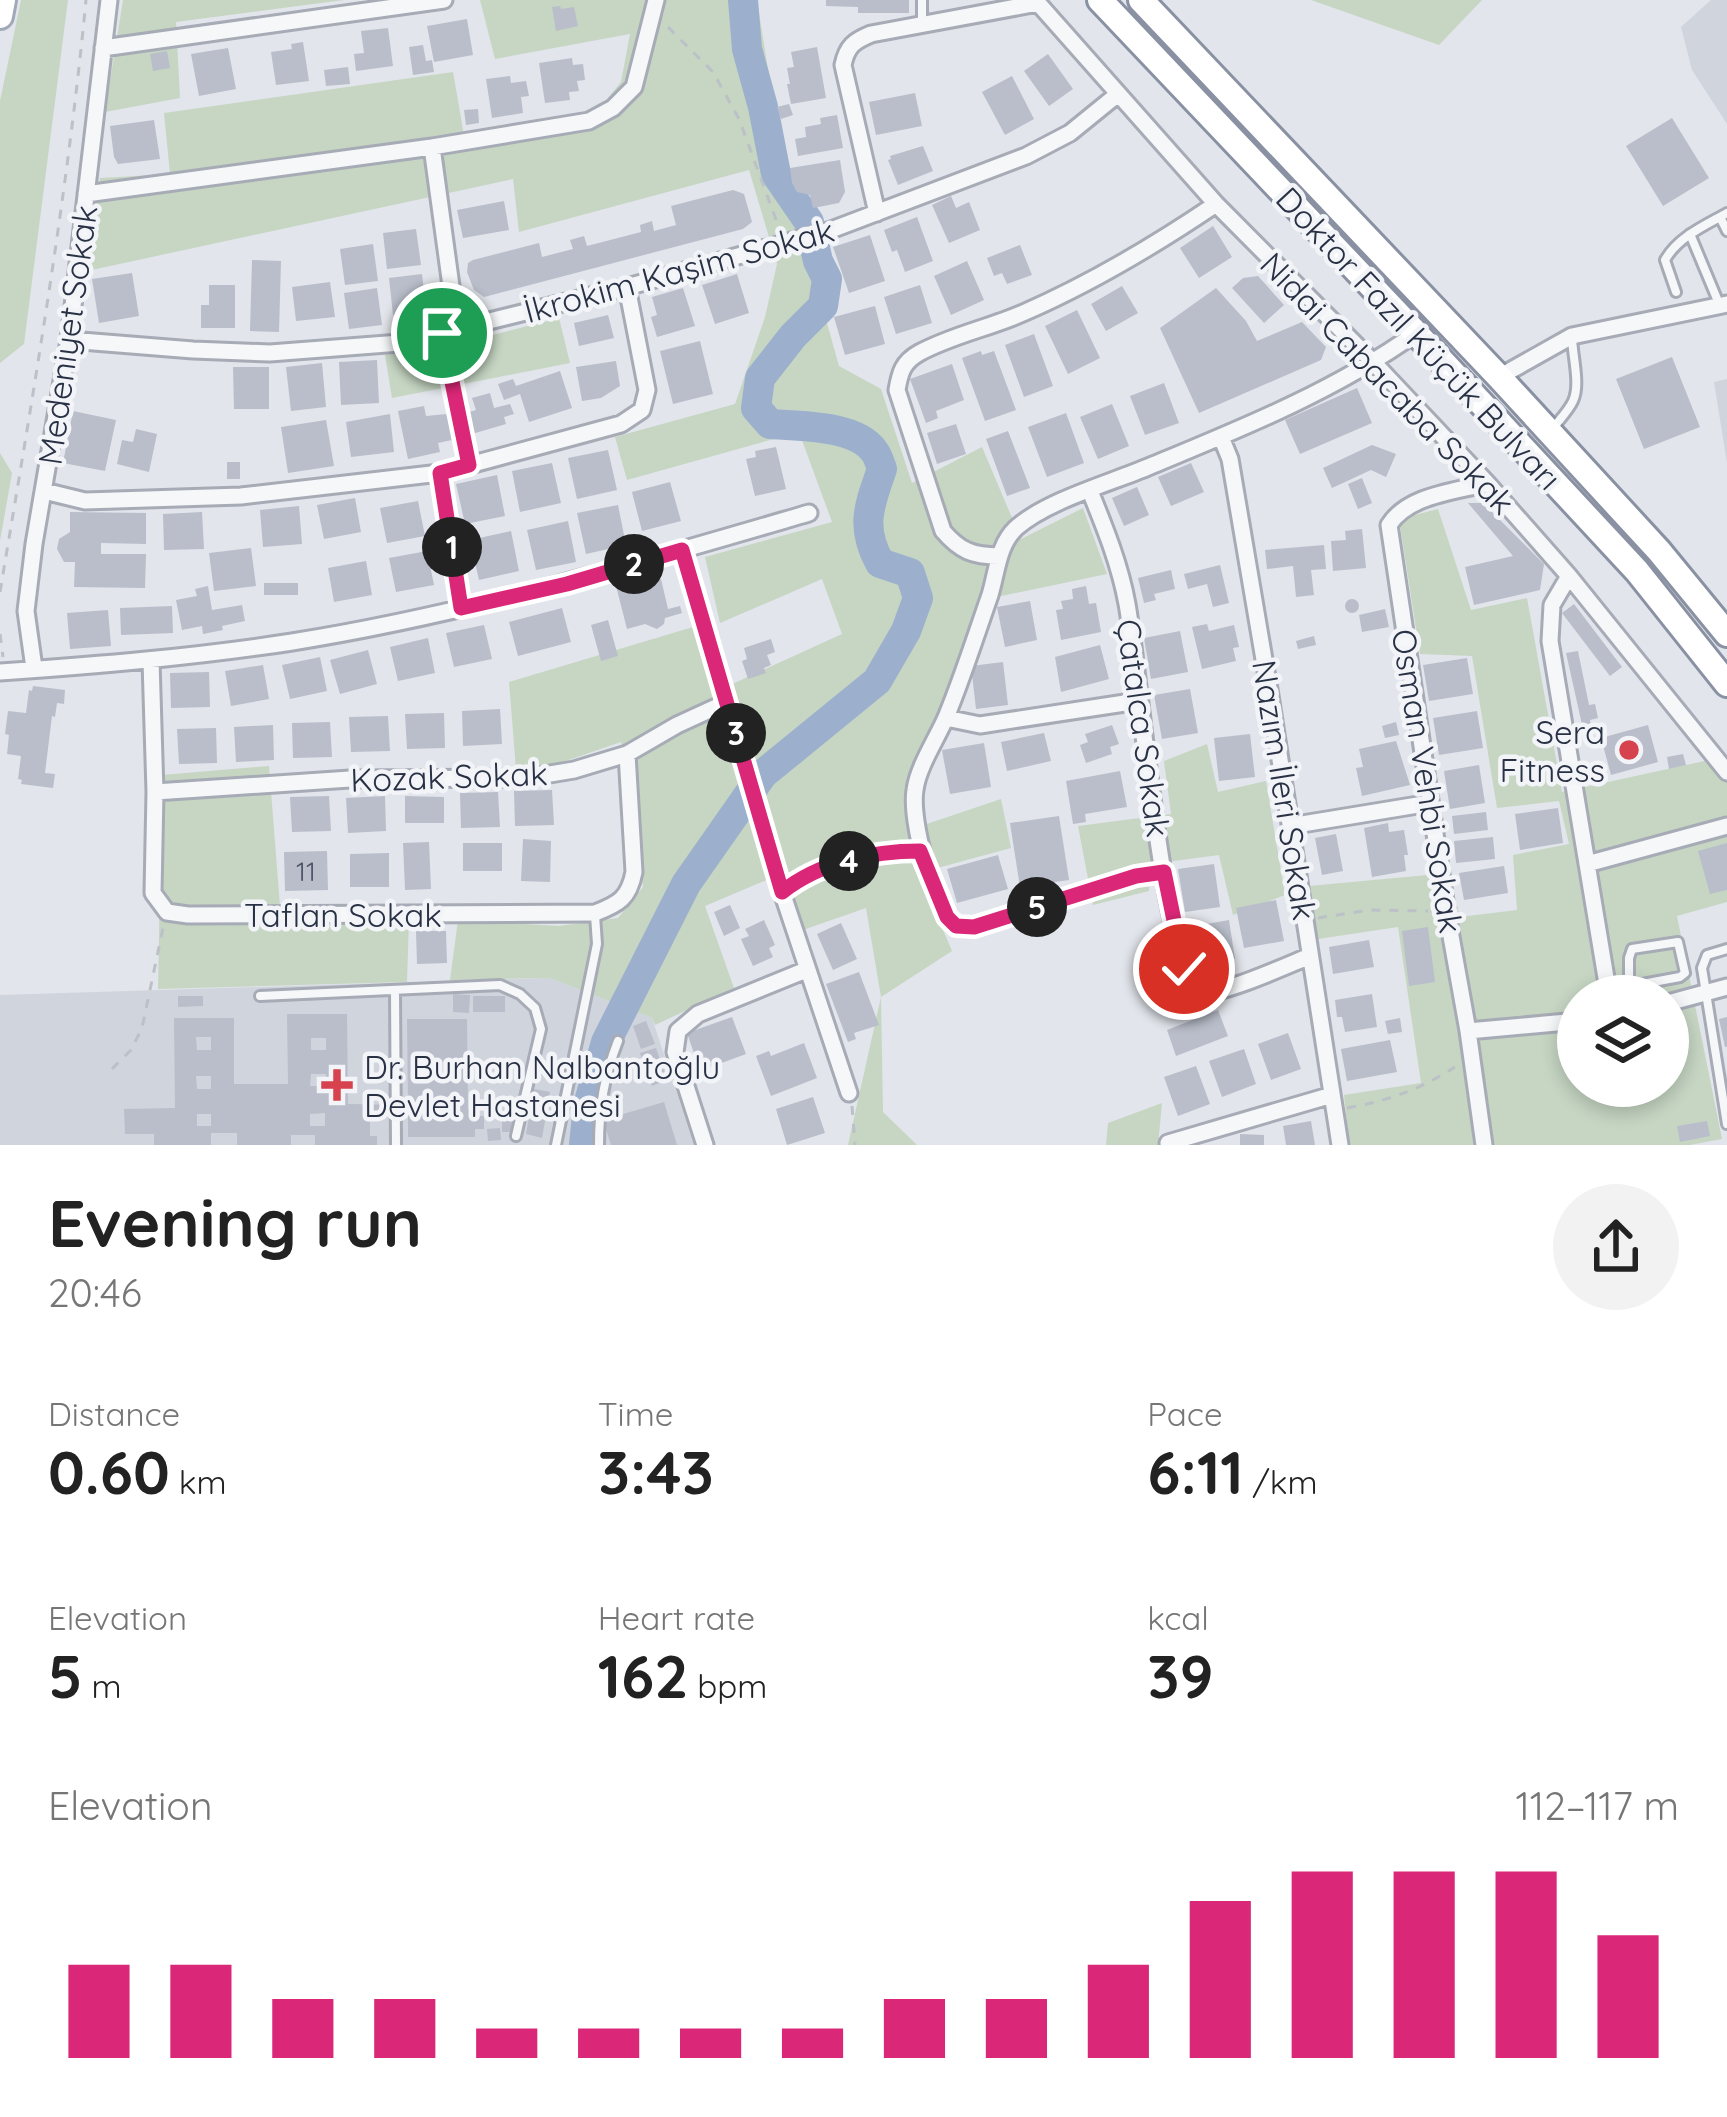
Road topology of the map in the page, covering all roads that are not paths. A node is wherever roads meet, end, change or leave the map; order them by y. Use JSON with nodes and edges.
{"nodes":[{"id":1,"x":3,"y":0,"type":"edge"},
{"id":2,"x":109,"y":0,"type":"edge"},
{"id":3,"x":444,"y":0,"type":"edge"},
{"id":4,"x":922,"y":0,"type":"edge"},
{"id":5,"x":1100,"y":0,"type":"edge"},
{"id":6,"x":1141,"y":0,"type":"edge"},
{"id":7,"x":1039,"y":1,"type":"edge"},
{"id":8,"x":655,"y":6,"type":"edge"},
{"id":9,"x":0,"y":16,"type":"edge"},
{"id":10,"x":922,"y":24,"type":"junction"},
{"id":11,"x":103,"y":48,"type":"junction"},
{"id":12,"x":1118,"y":94,"type":"junction"},
{"id":13,"x":432,"y":147,"type":"junction"},
{"id":14,"x":86,"y":194,"type":"junction"},
{"id":15,"x":1216,"y":204,"type":"junction"},
{"id":16,"x":877,"y":213,"type":"junction"},
{"id":17,"x":1724,"y":215,"type":"edge"},
{"id":18,"x":1727,"y":231,"type":"edge"},
{"id":19,"x":1690,"y":234,"type":"junction"},
{"id":20,"x":627,"y":287,"type":"junction"},
{"id":21,"x":1676,"y":292,"type":"dead end"},
{"id":22,"x":1724,"y":306,"type":"edge"},
{"id":23,"x":450,"y":331,"type":"junction"},
{"id":24,"x":1416,"y":333,"type":"junction"},
{"id":25,"x":1572,"y":336,"type":"junction"},
{"id":26,"x":69,"y":340,"type":"junction"},
{"id":27,"x":1374,"y":363,"type":"junction"},
{"id":28,"x":1499,"y":377,"type":"junction"},
{"id":29,"x":1550,"y":433,"type":"junction"},
{"id":30,"x":1221,"y":436,"type":"junction"},
{"id":31,"x":440,"y":473,"type":"junction"},
{"id":32,"x":1487,"y":483,"type":"junction"},
{"id":33,"x":44,"y":491,"type":"junction"},
{"id":34,"x":1090,"y":491,"type":"junction"},
{"id":35,"x":808,"y":513,"type":"dead end"},
{"id":36,"x":682,"y":550,"type":"junction"},
{"id":37,"x":999,"y":556,"type":"junction"},
{"id":38,"x":1569,"y":576,"type":"junction"},
{"id":39,"x":461,"y":608,"type":"junction"},
{"id":40,"x":1727,"y":634,"type":"edge"},
{"id":41,"x":151,"y":661,"type":"junction"},
{"id":42,"x":34,"y":668,"type":"junction"},
{"id":43,"x":2,"y":672,"type":"edge"},
{"id":44,"x":1727,"y":685,"type":"edge"},
{"id":45,"x":1138,"y":700,"type":"junction"},
{"id":46,"x":727,"y":702,"type":"junction"},
{"id":47,"x":946,"y":718,"type":"junction"},
{"id":48,"x":627,"y":754,"type":"junction"},
{"id":49,"x":1727,"y":772,"type":"edge"},
{"id":50,"x":155,"y":792,"type":"junction"},
{"id":51,"x":1430,"y":802,"type":"junction"},
{"id":52,"x":1290,"y":826,"type":"junction"},
{"id":53,"x":1727,"y":826,"type":"edge"},
{"id":54,"x":1587,"y":864,"type":"junction"},
{"id":55,"x":1164,"y":872,"type":"junction"},
{"id":56,"x":595,"y":913,"type":"junction"},
{"id":57,"x":1727,"y":949,"type":"edge"},
{"id":58,"x":1310,"y":956,"type":"junction"},
{"id":59,"x":806,"y":970,"type":"junction"},
{"id":60,"x":1606,"y":975,"type":"edge"},
{"id":61,"x":1629,"y":986,"type":"joint"},
{"id":62,"x":1727,"y":987,"type":"edge"},
{"id":63,"x":395,"y":990,"type":"junction"},
{"id":64,"x":1705,"y":993,"type":"junction"},
{"id":65,"x":260,"y":995,"type":"dead end"},
{"id":66,"x":1689,"y":997,"type":"edge"},
{"id":67,"x":1557,"y":1024,"type":"edge"},
{"id":68,"x":1468,"y":1031,"type":"junction"},
{"id":69,"x":617,"y":1041,"type":"dead end"},
{"id":70,"x":849,"y":1093,"type":"road end"},
{"id":71,"x":1333,"y":1102,"type":"junction"},
{"id":72,"x":1727,"y":1124,"type":"edge"},
{"id":73,"x":516,"y":1136,"type":"dead end"},
{"id":74,"x":1225,"y":1136,"type":"edge"},
{"id":75,"x":1168,"y":1143,"type":"edge"},
{"id":76,"x":396,"y":1145,"type":"edge"},
{"id":77,"x":556,"y":1145,"type":"edge"},
{"id":78,"x":599,"y":1145,"type":"edge"},
{"id":79,"x":705,"y":1145,"type":"edge"},
{"id":80,"x":1340,"y":1145,"type":"edge"},
{"id":81,"x":1484,"y":1145,"type":"edge"}],
"edges":[{"from":1,"to":9,"type":"main road"},
{"from":2,"to":11,"type":"street","name":"Medeniyet Sokak"},
{"from":3,"to":11,"type":"street"},
{"from":4,"to":10,"type":"lane"},
{"from":5,"to":24,"type":"main road","name":"Doktor Fazıl Küçük Bulvarı"},
{"from":6,"to":28,"type":"main road","name":"Doktor Fazıl Küçük Bulvarı"},
{"from":7,"to":10,"type":"street"},
{"from":7,"to":12,"type":"street","name":"Nidai Cabacaba Sokak"},
{"from":8,"to":13,"type":"street"},
{"from":10,"to":16,"type":"street"},
{"from":11,"to":14,"type":"street","name":"Medeniyet Sokak"},
{"from":12,"to":15,"type":"street","name":"Nidai Cabacaba Sokak"},
{"from":12,"to":16,"type":"street","name":"İkrokim Kaşim Sokak"},
{"from":13,"to":14,"type":"street"},
{"from":13,"to":23,"type":"street"},
{"from":14,"to":26,"type":"street","name":"Medeniyet Sokak"},
{"from":15,"to":27,"type":"street","name":"Nidai Cabacaba Sokak"},
{"from":15,"to":37,"type":"street"},
{"from":16,"to":20,"type":"street","name":"İkrokim Kaşim Sokak"},
{"from":17,"to":18,"type":"lane"},
{"from":17,"to":19,"type":"lane"},
{"from":19,"to":21,"type":"lane"},
{"from":19,"to":22,"type":"lane"},
{"from":20,"to":23,"type":"street","name":"İkrokim Kaşim Sokak"},
{"from":20,"to":31,"type":"street"},
{"from":22,"to":25,"type":"street"},
{"from":23,"to":26,"type":"street","name":"İkrokim Kaşim Sokak"},
{"from":24,"to":27,"type":"street"},
{"from":24,"to":44,"type":"main road","name":"Doktor Fazıl Küçük Bulvarı"},
{"from":25,"to":28,"type":"street"},
{"from":25,"to":29,"type":"lane"},
{"from":26,"to":33,"type":"street","name":"Medeniyet Sokak"},
{"from":27,"to":30,"type":"street"},
{"from":27,"to":32,"type":"street","name":"Nidai Cabacaba Sokak"},
{"from":28,"to":29,"type":"main road","name":"Doktor Fazıl Küçük Bulvarı"},
{"from":29,"to":40,"type":"main road","name":"Doktor Fazıl Küçük Bulvarı"},
{"from":30,"to":34,"type":"street"},
{"from":30,"to":52,"type":"street","name":"Nazım İleri Sokak"},
{"from":31,"to":33,"type":"street"},
{"from":31,"to":39,"type":"street"},
{"from":32,"to":38,"type":"street","name":"Nidai Cabacaba Sokak"},
{"from":32,"to":51,"type":"street","name":"Osman Vehbi Sokak"},
{"from":33,"to":42,"type":"street","name":"Medeniyet Sokak"},
{"from":34,"to":37,"type":"street"},
{"from":34,"to":45,"type":"street","name":"Çatalca Sokak"},
{"from":35,"to":36,"type":"street"},
{"from":36,"to":39,"type":"street"},
{"from":36,"to":46,"type":"street"},
{"from":37,"to":47,"type":"street"},
{"from":38,"to":49,"type":"street","name":"Nidai Cabacaba Sokak"},
{"from":38,"to":54,"type":"street"},
{"from":39,"to":41,"type":"street"},
{"from":41,"to":42,"type":"street"},
{"from":41,"to":50,"type":"street"},
{"from":42,"to":43,"type":"street"},
{"from":45,"to":47,"type":"street"},
{"from":45,"to":55,"type":"street","name":"Çatalca Sokak"},
{"from":46,"to":48,"type":"street","name":"Kozak Sokak"},
{"from":46,"to":59,"type":"street"},
{"from":47,"to":55,"type":"street"},
{"from":48,"to":50,"type":"street","name":"Kozak Sokak"},
{"from":48,"to":56,"type":"street"},
{"from":50,"to":56,"type":"street","name":"Taflan Sokak"},
{"from":51,"to":52,"type":"street"},
{"from":51,"to":68,"type":"street","name":"Osman Vehbi Sokak"},
{"from":52,"to":58,"type":"street","name":"Nazım İleri Sokak"},
{"from":53,"to":54,"type":"street"},
{"from":54,"to":60,"type":"street"},
{"from":55,"to":58,"type":"street","name":"Çatalca Sokak"},
{"from":56,"to":77,"type":"lane"},
{"from":57,"to":64,"type":"lane"},
{"from":58,"to":71,"type":"street","name":"Nazım İleri Sokak"},
{"from":59,"to":70,"type":"street"},
{"from":59,"to":79,"type":"street"},
{"from":61,"to":61,"type":"lane"},
{"from":62,"to":64,"type":"street"},
{"from":63,"to":65,"type":"lane"},
{"from":63,"to":73,"type":"lane"},
{"from":63,"to":76,"type":"lane"},
{"from":64,"to":66,"type":"street"},
{"from":64,"to":72,"type":"lane"},
{"from":67,"to":68,"type":"street"},
{"from":68,"to":81,"type":"street","name":"Osman Vehbi Sokak"},
{"from":69,"to":78,"type":"lane"},
{"from":71,"to":74,"type":"street"},
{"from":71,"to":80,"type":"street","name":"Nazım İleri Sokak"},
{"from":74,"to":75,"type":"street"}]}
